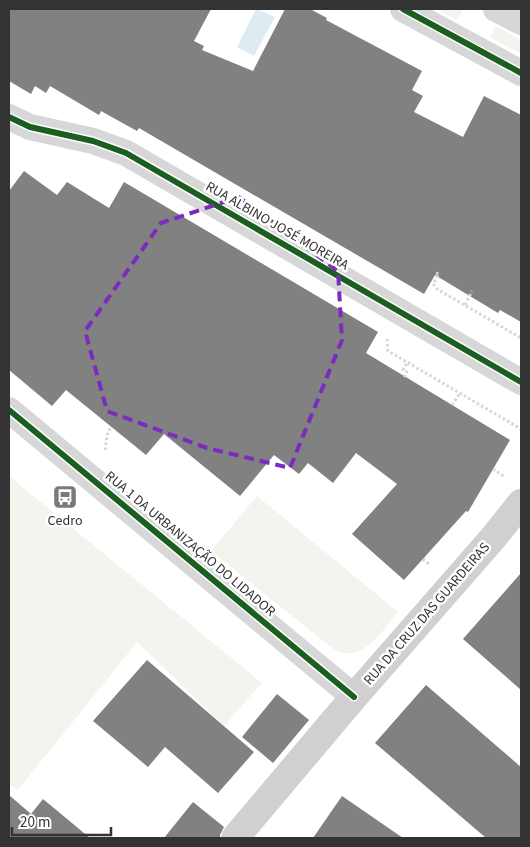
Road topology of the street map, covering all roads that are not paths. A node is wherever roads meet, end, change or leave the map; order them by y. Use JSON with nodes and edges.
{"nodes":[{"id":1,"x":402,"y":9,"type":"edge"},
{"id":2,"x":496,"y":9,"type":"edge"},
{"id":3,"x":521,"y":22,"type":"edge"},
{"id":4,"x":521,"y":73,"type":"edge"},
{"id":5,"x":9,"y":117,"type":"edge"},
{"id":6,"x":521,"y":382,"type":"edge"},
{"id":7,"x":9,"y":410,"type":"edge"},
{"id":8,"x":521,"y":503,"type":"edge"},
{"id":9,"x":354,"y":697,"type":"junction"},
{"id":10,"x":235,"y":838,"type":"edge"}],
"edges":[{"from":1,"to":4,"type":"street"},
{"from":2,"to":3,"type":"street"},
{"from":5,"to":6,"type":"street","name":"RUA ALBINO JOSÉ MOREIRA"},
{"from":7,"to":9,"type":"street","name":"RUA 1 DA URBANIZAÇÃO DO LIDADOR"},
{"from":8,"to":9,"type":"main road","name":"RUA DA CRUZ DAS GUARDEIRAS"},
{"from":9,"to":10,"type":"main road","name":"RUA DA CRUZ DAS GUARDEIRAS"}]}
